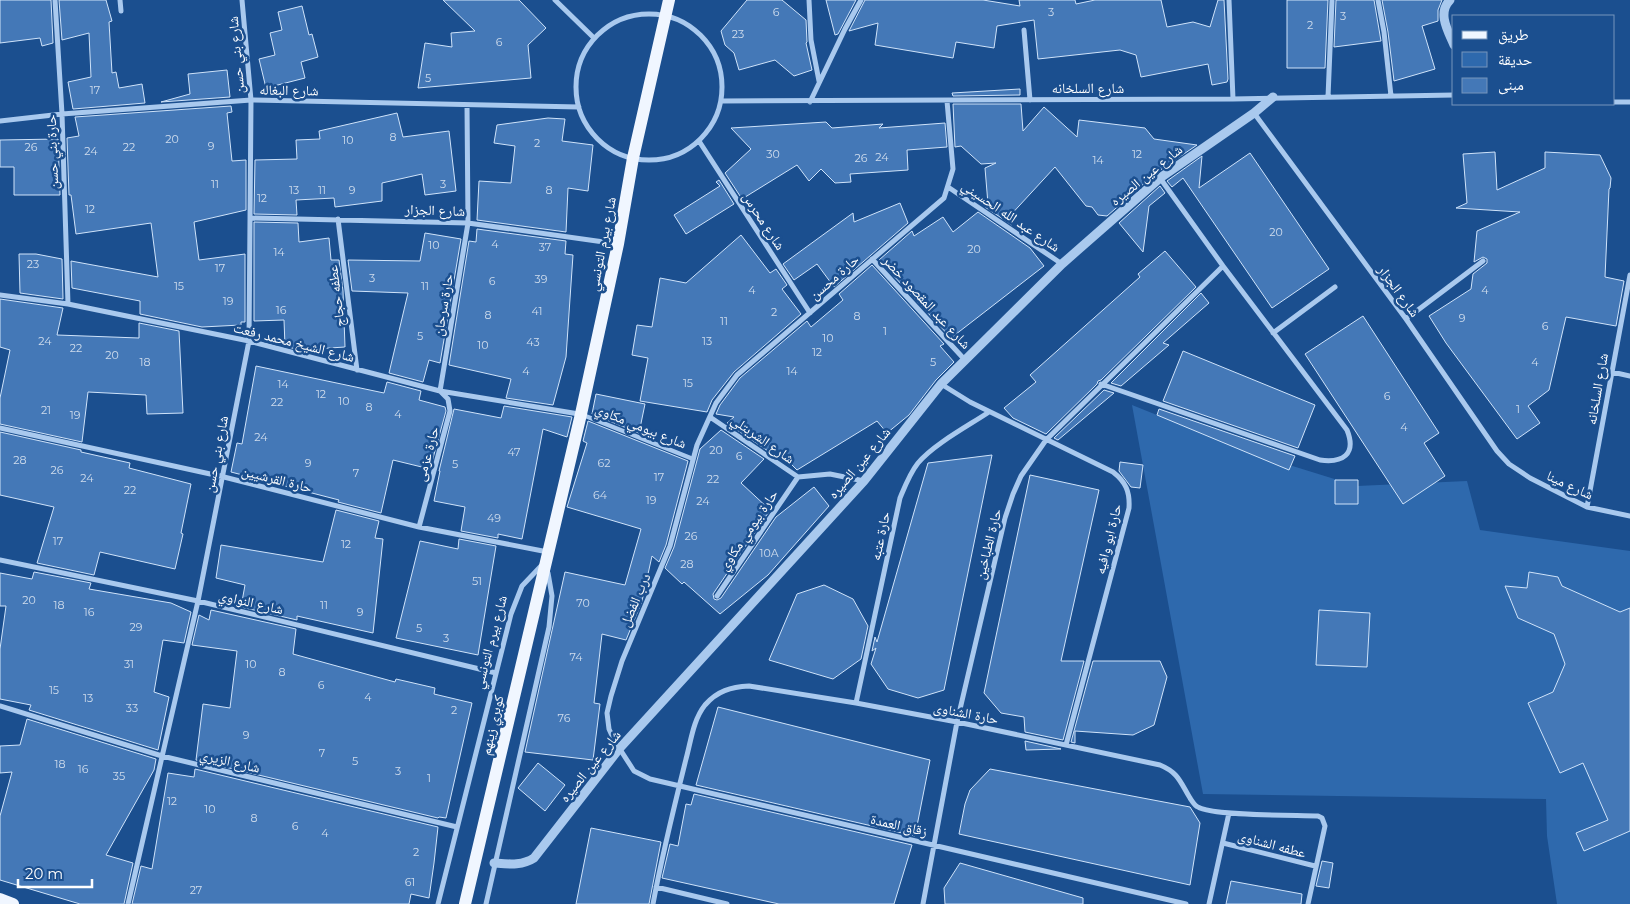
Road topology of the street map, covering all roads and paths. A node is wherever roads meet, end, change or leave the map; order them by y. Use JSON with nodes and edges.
{"nodes":[{"id":1,"x":55,"y":0,"type":"edge"},
{"id":2,"x":120,"y":0,"type":"edge"},
{"id":3,"x":242,"y":0,"type":"edge"},
{"id":4,"x":554,"y":0,"type":"edge"},
{"id":5,"x":669,"y":0,"type":"edge"},
{"id":6,"x":809,"y":0,"type":"edge"},
{"id":7,"x":861,"y":0,"type":"edge"},
{"id":8,"x":1230,"y":0,"type":"edge"},
{"id":9,"x":1378,"y":0,"type":"edge"},
{"id":10,"x":1450,"y":0,"type":"edge"},
{"id":11,"x":1332,"y":1,"type":"edge"},
{"id":12,"x":121,"y":11,"type":"dead end"},
{"id":13,"x":665,"y":15,"type":"junction"},
{"id":14,"x":1024,"y":30,"type":"dead end"},
{"id":15,"x":594,"y":38,"type":"junction"},
{"id":16,"x":1452,"y":39,"type":"edge"},
{"id":17,"x":820,"y":82,"type":"junction"},
{"id":18,"x":1452,"y":95,"type":"edge"},
{"id":19,"x":1391,"y":96,"type":"junction"},
{"id":20,"x":1273,"y":97,"type":"junction"},
{"id":21,"x":1328,"y":98,"type":"junction"},
{"id":22,"x":1233,"y":99,"type":"junction"},
{"id":23,"x":252,"y":100,"type":"junction"},
{"id":24,"x":1030,"y":100,"type":"junction"},
{"id":25,"x":721,"y":101,"type":"junction"},
{"id":26,"x":947,"y":101,"type":"junction"},
{"id":27,"x":810,"y":102,"type":"junction"},
{"id":28,"x":1615,"y":102,"type":"edge"},
{"id":29,"x":1630,"y":102,"type":"edge"},
{"id":30,"x":468,"y":105,"type":"junction"},
{"id":31,"x":579,"y":107,"type":"junction"},
{"id":32,"x":1254,"y":113,"type":"junction"},
{"id":33,"x":62,"y":114,"type":"junction"},
{"id":34,"x":0,"y":121,"type":"edge"},
{"id":35,"x":699,"y":141,"type":"junction"},
{"id":36,"x":633,"y":158,"type":"junction"},
{"id":37,"x":1160,"y":178,"type":"junction"},
{"id":38,"x":948,"y":187,"type":"junction"},
{"id":39,"x":250,"y":218,"type":"junction"},
{"id":40,"x":338,"y":218,"type":"junction"},
{"id":41,"x":468,"y":223,"type":"junction"},
{"id":42,"x":618,"y":244,"type":"junction"},
{"id":43,"x":872,"y":259,"type":"junction"},
{"id":44,"x":1483,"y":261,"type":"dead end"},
{"id":45,"x":1062,"y":264,"type":"junction"},
{"id":46,"x":1223,"y":266,"type":"junction"},
{"id":47,"x":1630,"y":274,"type":"edge"},
{"id":48,"x":1335,"y":287,"type":"dead end"},
{"id":49,"x":0,"y":294,"type":"edge"},
{"id":50,"x":68,"y":304,"type":"junction"},
{"id":51,"x":810,"y":313,"type":"junction"},
{"id":52,"x":1406,"y":319,"type":"junction"},
{"id":53,"x":1273,"y":334,"type":"junction"},
{"id":54,"x":249,"y":342,"type":"junction"},
{"id":55,"x":965,"y":360,"type":"junction"},
{"id":56,"x":357,"y":370,"type":"junction"},
{"id":57,"x":1612,"y":372,"type":"junction"},
{"id":58,"x":1630,"y":376,"type":"edge"},
{"id":59,"x":941,"y":384,"type":"junction"},
{"id":60,"x":1102,"y":384,"type":"junction"},
{"id":61,"x":440,"y":392,"type":"junction"},
{"id":62,"x":989,"y":412,"type":"junction"},
{"id":63,"x":581,"y":414,"type":"junction"},
{"id":64,"x":710,"y":417,"type":"junction"},
{"id":65,"x":0,"y":428,"type":"edge"},
{"id":66,"x":1046,"y":440,"type":"junction"},
{"id":67,"x":693,"y":459,"type":"junction"},
{"id":68,"x":224,"y":477,"type":"junction"},
{"id":69,"x":798,"y":477,"type":"junction"},
{"id":70,"x":1530,"y":478,"type":"joint"},
{"id":71,"x":864,"y":481,"type":"junction"},
{"id":72,"x":1587,"y":507,"type":"junction"},
{"id":73,"x":1630,"y":516,"type":"edge"},
{"id":74,"x":419,"y":527,"type":"junction"},
{"id":75,"x":546,"y":557,"type":"junction"},
{"id":76,"x":0,"y":560,"type":"edge"},
{"id":77,"x":717,"y":596,"type":"dead end"},
{"id":78,"x":198,"y":601,"type":"junction"},
{"id":79,"x":496,"y":673,"type":"junction"},
{"id":80,"x":856,"y":704,"type":"junction"},
{"id":81,"x":0,"y":706,"type":"edge"},
{"id":82,"x":957,"y":722,"type":"junction"},
{"id":83,"x":1066,"y":746,"type":"junction"},
{"id":84,"x":619,"y":749,"type":"junction"},
{"id":85,"x":162,"y":756,"type":"junction"},
{"id":86,"x":679,"y":786,"type":"junction"},
{"id":87,"x":1230,"y":813,"type":"junction"},
{"id":88,"x":457,"y":826,"type":"junction"},
{"id":89,"x":1224,"y":842,"type":"junction"},
{"id":90,"x":934,"y":845,"type":"junction"},
{"id":91,"x":494,"y":864,"type":"junction"},
{"id":92,"x":1315,"y":866,"type":"junction"},
{"id":93,"x":656,"y":887,"type":"junction"},
{"id":94,"x":0,"y":899,"type":"edge"},
{"id":95,"x":12,"y":904,"type":"edge"},
{"id":96,"x":128,"y":904,"type":"edge"},
{"id":97,"x":438,"y":904,"type":"edge"},
{"id":98,"x":465,"y":904,"type":"edge"},
{"id":99,"x":486,"y":904,"type":"edge"},
{"id":100,"x":653,"y":904,"type":"edge"},
{"id":101,"x":727,"y":904,"type":"edge"},
{"id":102,"x":923,"y":904,"type":"edge"},
{"id":103,"x":1186,"y":904,"type":"edge"},
{"id":104,"x":1209,"y":904,"type":"edge"},
{"id":105,"x":1308,"y":904,"type":"edge"}],
"edges":[{"from":1,"to":33,"type":"street","name":"حارة بني حسن"},
{"from":2,"to":12,"type":"street"},
{"from":3,"to":23,"type":"street","name":"شارع بني حسن"},
{"from":4,"to":15,"type":"street"},
{"from":5,"to":13,"type":"main road","name":"شارع بيرم التونسي"},
{"from":6,"to":17,"type":"street"},
{"from":7,"to":17,"type":"street"},
{"from":8,"to":22,"type":"street"},
{"from":9,"to":19,"type":"street"},
{"from":10,"to":16,"type":"street"},
{"from":11,"to":21,"type":"street"},
{"from":13,"to":15,"type":"street"},
{"from":13,"to":25,"type":"street"},
{"from":13,"to":36,"type":"main road","name":"شارع بيرم التونسي"},
{"from":14,"to":24,"type":"street"},
{"from":15,"to":31,"type":"street"},
{"from":17,"to":27,"type":"street"},
{"from":18,"to":19,"type":"street","name":"شارع السلخانه"},
{"from":19,"to":21,"type":"street","name":"شارع السلخانه"},
{"from":20,"to":21,"type":"street","name":"شارع السلخانه"},
{"from":20,"to":22,"type":"street","name":"شارع السلخانه"},
{"from":20,"to":32,"type":"street","name":"شارع عين الصيره"},
{"from":22,"to":24,"type":"street","name":"شارع السلخانه"},
{"from":23,"to":30,"type":"street","name":"شارع البغاله"},
{"from":23,"to":33,"type":"street","name":"شارع البغاله"},
{"from":23,"to":39,"type":"street","name":"شارع بني حسن"},
{"from":24,"to":26,"type":"street","name":"شارع السلخانه"},
{"from":25,"to":27,"type":"street","name":"شارع السلخانه"},
{"from":25,"to":35,"type":"street"},
{"from":26,"to":27,"type":"street","name":"شارع السلخانه"},
{"from":26,"to":38,"type":"street","name":"حارة محسن"},
{"from":28,"to":29,"type":"street"},
{"from":30,"to":31,"type":"street","name":"شارع البغاله"},
{"from":30,"to":41,"type":"street","name":"حارة سرحان"},
{"from":31,"to":36,"type":"street"},
{"from":32,"to":37,"type":"street","name":"شارع عين الصيره"},
{"from":32,"to":52,"type":"street","name":"شارع الجزار"},
{"from":33,"to":34,"type":"street","name":"شارع البغاله"},
{"from":33,"to":50,"type":"street","name":"حارة بني حسن"},
{"from":35,"to":36,"type":"street"},
{"from":35,"to":51,"type":"street","name":"شارع محرس"},
{"from":36,"to":42,"type":"main road","name":"شارع بيرم التونسي"},
{"from":37,"to":45,"type":"street","name":"شارع عين الصيره"},
{"from":37,"to":46,"type":"street"},
{"from":38,"to":43,"type":"street","name":"حارة محسن"},
{"from":38,"to":45,"type":"street","name":"شارع عبد الله الحسيني"},
{"from":39,"to":40,"type":"street","name":"شارع الجزار"},
{"from":39,"to":54,"type":"street","name":"شارع بني حسن"},
{"from":40,"to":41,"type":"street","name":"شارع الجزار"},
{"from":40,"to":56,"type":"street","name":"عطفه حجاج"},
{"from":41,"to":42,"type":"street","name":"شارع الجزار"},
{"from":41,"to":61,"type":"street","name":"حارة سرحان"},
{"from":42,"to":63,"type":"main road","name":"شارع بيرم التونسي"},
{"from":43,"to":51,"type":"street","name":"حارة محسن"},
{"from":43,"to":55,"type":"street","name":"شارع عبد المقصود خضر"},
{"from":44,"to":52,"type":"street"},
{"from":45,"to":55,"type":"street","name":"شارع عين الصيره"},
{"from":46,"to":53,"type":"street"},
{"from":46,"to":60,"type":"street","name":"حارة الطباخين"},
{"from":47,"to":57,"type":"street","name":"شارع السلخانه"},
{"from":48,"to":53,"type":"street"},
{"from":49,"to":50,"type":"street","name":"شارع الشيخ محمد رفعت"},
{"from":50,"to":54,"type":"street","name":"شارع الشيخ محمد رفعت"},
{"from":51,"to":64,"type":"street","name":"حارة محسن"},
{"from":52,"to":70,"type":"street","name":"شارع الجزار"},
{"from":53,"to":60,"type":"street"},
{"from":54,"to":56,"type":"street","name":"شارع الشيخ محمد رفعت"},
{"from":54,"to":68,"type":"street","name":"شارع بني حسن"},
{"from":55,"to":59,"type":"street","name":"شارع عين الصيره"},
{"from":56,"to":61,"type":"street","name":"شارع الشيخ محمد رفعت"},
{"from":57,"to":58,"type":"street"},
{"from":57,"to":72,"type":"street","name":"شارع السلخانه"},
{"from":59,"to":62,"type":"street","name":"حارة ابو وافيه"},
{"from":59,"to":71,"type":"street","name":"شارع عين الصيره"},
{"from":60,"to":66,"type":"street","name":"حارة الطباخين"},
{"from":61,"to":63,"type":"street","name":"شارع الشيخ محمد رفعت"},
{"from":61,"to":74,"type":"street","name":"حارة عزمى"},
{"from":62,"to":66,"type":"street","name":"حارة ابو وافيه"},
{"from":62,"to":80,"type":"street","name":"حارة عتبه"},
{"from":63,"to":67,"type":"street","name":"شارع بيومي مكاوي"},
{"from":63,"to":75,"type":"main road","name":"شارع بيرم التونسي"},
{"from":64,"to":67,"type":"street","name":"حارة محسن"},
{"from":64,"to":69,"type":"street","name":"شارع الشربتلي"},
{"from":65,"to":68,"type":"street","name":"حارة القرشيين"},
{"from":66,"to":82,"type":"street","name":"حارة الطباخين"},
{"from":66,"to":83,"type":"street","name":"حارة ابو وافيه"},
{"from":67,"to":84,"type":"street","name":"درب الفضل"},
{"from":68,"to":74,"type":"street","name":"حارة القرشيين"},
{"from":68,"to":78,"type":"street","name":"شارع بني حسن"},
{"from":69,"to":71,"type":"street","name":"شارع الشربتلي"},
{"from":69,"to":77,"type":"street","name":"حارة بيومي مكاوي"},
{"from":70,"to":72,"type":"street","name":"شارع مينا"},
{"from":71,"to":84,"type":"street","name":"شارع عين الصيره"},
{"from":72,"to":73,"type":"street","name":"شارع مينا"},
{"from":74,"to":75,"type":"street","name":"حارة القرشيين"},
{"from":75,"to":79,"type":"street","name":"شارع بيرم التونسي"},
{"from":75,"to":91,"type":"street","name":"شارع بيرم التونسي"},
{"from":75,"to":98,"type":"main road","name":"كوبري زينهم"},
{"from":76,"to":78,"type":"street","name":"شارع النواوي"},
{"from":78,"to":79,"type":"street","name":"شارع النواوي"},
{"from":78,"to":85,"type":"street","name":"شارع بني حسن"},
{"from":79,"to":88,"type":"street","name":"شارع بيرم التونسي"},
{"from":80,"to":82,"type":"street","name":"حارة الشناوى"},
{"from":80,"to":86,"type":"street","name":"حارة الشناوى"},
{"from":81,"to":85,"type":"street","name":"شارع الزيري"},
{"from":82,"to":83,"type":"street","name":"حارة الشناوى"},
{"from":82,"to":90,"type":"street","name":"حارة الطباخين"},
{"from":83,"to":87,"type":"street","name":"حارة الشناوى"},
{"from":84,"to":86,"type":"street","name":"زقاق العمدة"},
{"from":84,"to":91,"type":"street","name":"شارع عين الصيره"},
{"from":85,"to":88,"type":"street","name":"شارع الزيري"},
{"from":85,"to":96,"type":"street","name":"شارع بني حسن"},
{"from":86,"to":90,"type":"street","name":"زقاق العمدة"},
{"from":86,"to":93,"type":"street","name":"حارة الشناوى"},
{"from":87,"to":89,"type":"street"},
{"from":87,"to":92,"type":"street","name":"حارة الشناوى"},
{"from":88,"to":97,"type":"street","name":"شارع بيرم التونسي"},
{"from":89,"to":92,"type":"street","name":"عطفه الشناوى"},
{"from":89,"to":104,"type":"street"},
{"from":90,"to":102,"type":"street","name":"حارة الطباخين"},
{"from":90,"to":103,"type":"street","name":"زقاق العمدة"},
{"from":91,"to":99,"type":"street","name":"شارع بيرم التونسي"},
{"from":92,"to":105,"type":"street","name":"حارة الشناوى"},
{"from":93,"to":100,"type":"street","name":"حارة الشناوى"},
{"from":93,"to":101,"type":"street"},
{"from":94,"to":95,"type":"main road"}]}
